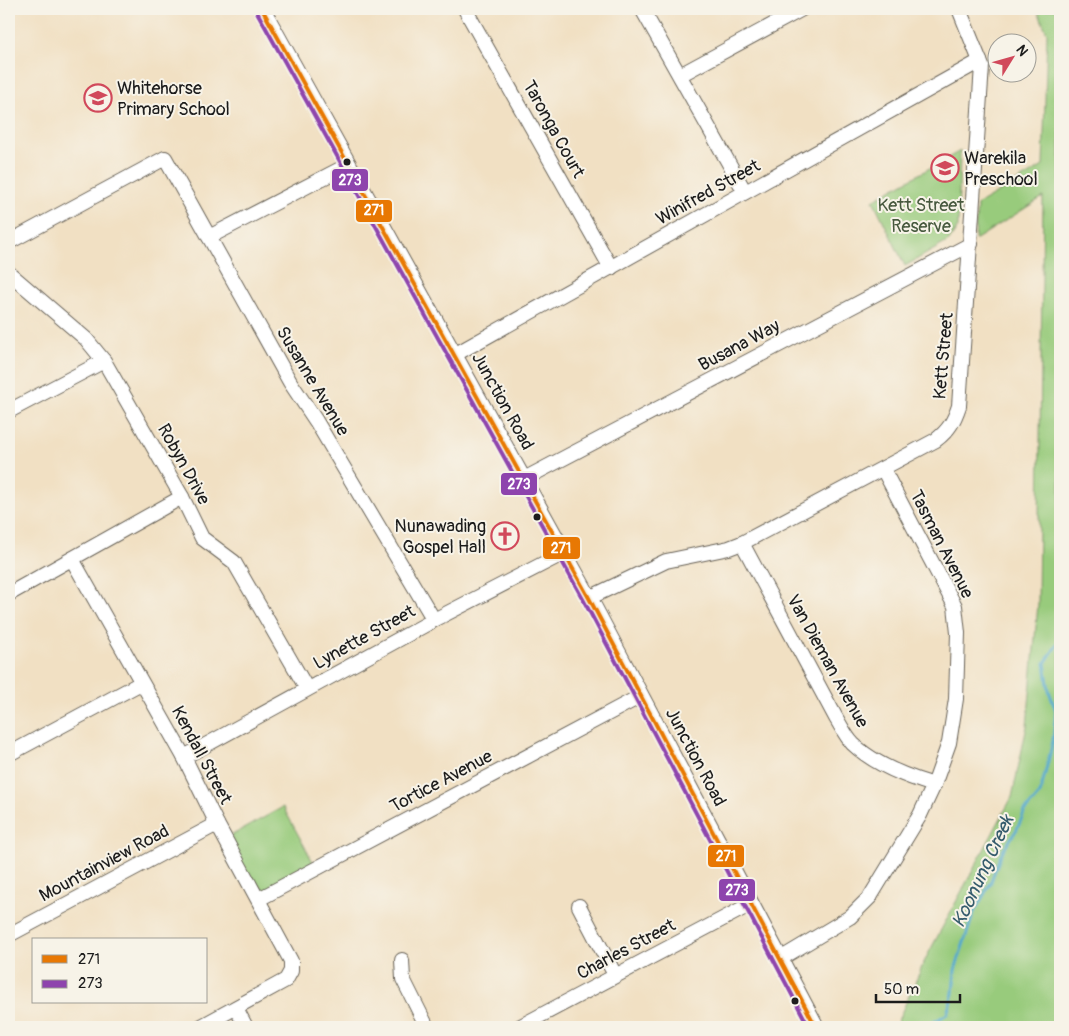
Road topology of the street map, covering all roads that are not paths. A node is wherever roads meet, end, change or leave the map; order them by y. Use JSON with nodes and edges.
{"nodes":[{"id":1,"x":262,"y":9,"type":"edge"},
{"id":2,"x":464,"y":9,"type":"edge"},
{"id":3,"x":642,"y":9,"type":"edge"},
{"id":4,"x":802,"y":9,"type":"edge"},
{"id":5,"x":960,"y":9,"type":"edge"},
{"id":6,"x":980,"y":60,"type":"junction"},
{"id":7,"x":680,"y":75,"type":"junction"},
{"id":8,"x":348,"y":165,"type":"junction"},
{"id":9,"x":745,"y":192,"type":"junction"},
{"id":10,"x":210,"y":237,"type":"junction"},
{"id":11,"x":9,"y":242,"type":"edge"},
{"id":12,"x":971,"y":244,"type":"junction"},
{"id":13,"x":611,"y":268,"type":"junction"},
{"id":14,"x":9,"y":273,"type":"edge"},
{"id":15,"x":454,"y":355,"type":"junction"},
{"id":16,"x":104,"y":360,"type":"junction"},
{"id":17,"x":9,"y":411,"type":"edge"},
{"id":18,"x":883,"y":469,"type":"junction"},
{"id":19,"x":524,"y":479,"type":"junction"},
{"id":20,"x":182,"y":497,"type":"junction"},
{"id":21,"x":742,"y":543,"type":"junction"},
{"id":22,"x":564,"y":553,"type":"junction"},
{"id":23,"x":72,"y":559,"type":"junction"},
{"id":24,"x":9,"y":594,"type":"edge"},
{"id":25,"x":589,"y":598,"type":"junction"},
{"id":26,"x":434,"y":620,"type":"junction"},
{"id":27,"x":141,"y":682,"type":"junction"},
{"id":28,"x":307,"y":689,"type":"junction"},
{"id":29,"x":641,"y":696,"type":"junction"},
{"id":30,"x":9,"y":754,"type":"edge"},
{"id":31,"x":184,"y":757,"type":"junction"},
{"id":32,"x":934,"y":784,"type":"junction"},
{"id":33,"x":217,"y":824,"type":"junction"},
{"id":34,"x":259,"y":899,"type":"junction"},
{"id":35,"x":751,"y":904,"type":"junction"},
{"id":36,"x":579,"y":906,"type":"dead end"},
{"id":37,"x":9,"y":935,"type":"edge"},
{"id":38,"x":780,"y":959,"type":"junction"},
{"id":39,"x":402,"y":960,"type":"dead end"},
{"id":40,"x":615,"y":975,"type":"junction"},
{"id":41,"x":236,"y":1008,"type":"junction"},
{"id":42,"x":200,"y":1027,"type":"edge"},
{"id":43,"x":246,"y":1027,"type":"edge"},
{"id":44,"x":427,"y":1027,"type":"edge"},
{"id":45,"x":519,"y":1027,"type":"edge"},
{"id":46,"x":816,"y":1027,"type":"edge"}],
"edges":[{"from":1,"to":8,"type":"street","name":"Junction Road"},
{"from":2,"to":13,"type":"street","name":"Taronga Court"},
{"from":3,"to":7,"type":"street"},
{"from":4,"to":7,"type":"street"},
{"from":5,"to":6,"type":"street","name":"Kett Street"},
{"from":6,"to":9,"type":"street","name":"Winifred Street"},
{"from":6,"to":12,"type":"street","name":"Kett Street"},
{"from":7,"to":9,"type":"street"},
{"from":8,"to":10,"type":"street"},
{"from":8,"to":15,"type":"street","name":"Junction Road"},
{"from":9,"to":13,"type":"street","name":"Winifred Street"},
{"from":10,"to":11,"type":"street","name":"Susanne Avenue"},
{"from":10,"to":26,"type":"street","name":"Susanne Avenue"},
{"from":12,"to":18,"type":"street","name":"Kett Street"},
{"from":12,"to":19,"type":"street","name":"Busana Way"},
{"from":13,"to":15,"type":"street","name":"Winifred Street"},
{"from":14,"to":16,"type":"street","name":"Robyn Drive"},
{"from":15,"to":19,"type":"street","name":"Junction Road"},
{"from":16,"to":17,"type":"street"},
{"from":16,"to":20,"type":"street","name":"Robyn Drive"},
{"from":18,"to":21,"type":"street","name":"Kett Street"},
{"from":18,"to":32,"type":"street","name":"Tasman Avenue"},
{"from":19,"to":22,"type":"street","name":"Junction Road"},
{"from":20,"to":23,"type":"street"},
{"from":20,"to":28,"type":"street","name":"Robyn Drive"},
{"from":21,"to":25,"type":"street","name":"Kett Street"},
{"from":21,"to":32,"type":"street","name":"Van Dieman Avenue"},
{"from":22,"to":25,"type":"street","name":"Junction Road"},
{"from":22,"to":26,"type":"street","name":"Lynette Street"},
{"from":23,"to":24,"type":"street"},
{"from":23,"to":27,"type":"street","name":"Kendall Street"},
{"from":25,"to":29,"type":"street","name":"Junction Road"},
{"from":26,"to":28,"type":"street","name":"Lynette Street"},
{"from":27,"to":30,"type":"street"},
{"from":27,"to":31,"type":"street","name":"Kendall Street"},
{"from":28,"to":31,"type":"street","name":"Lynette Street"},
{"from":29,"to":34,"type":"street","name":"Tortice Avenue"},
{"from":29,"to":35,"type":"street","name":"Junction Road"},
{"from":31,"to":33,"type":"street","name":"Kendall Street"},
{"from":32,"to":38,"type":"street","name":"Tasman Avenue"},
{"from":33,"to":34,"type":"street","name":"Kendall Street"},
{"from":33,"to":37,"type":"street","name":"Mountainview Road"},
{"from":34,"to":41,"type":"street","name":"Kendall Street"},
{"from":35,"to":38,"type":"street","name":"Junction Road"},
{"from":35,"to":40,"type":"street","name":"Charles Street"},
{"from":36,"to":40,"type":"street"},
{"from":38,"to":46,"type":"street","name":"Junction Road"},
{"from":39,"to":44,"type":"street"},
{"from":40,"to":45,"type":"street","name":"Charles Street"},
{"from":41,"to":42,"type":"street"},
{"from":41,"to":43,"type":"street"}]}
